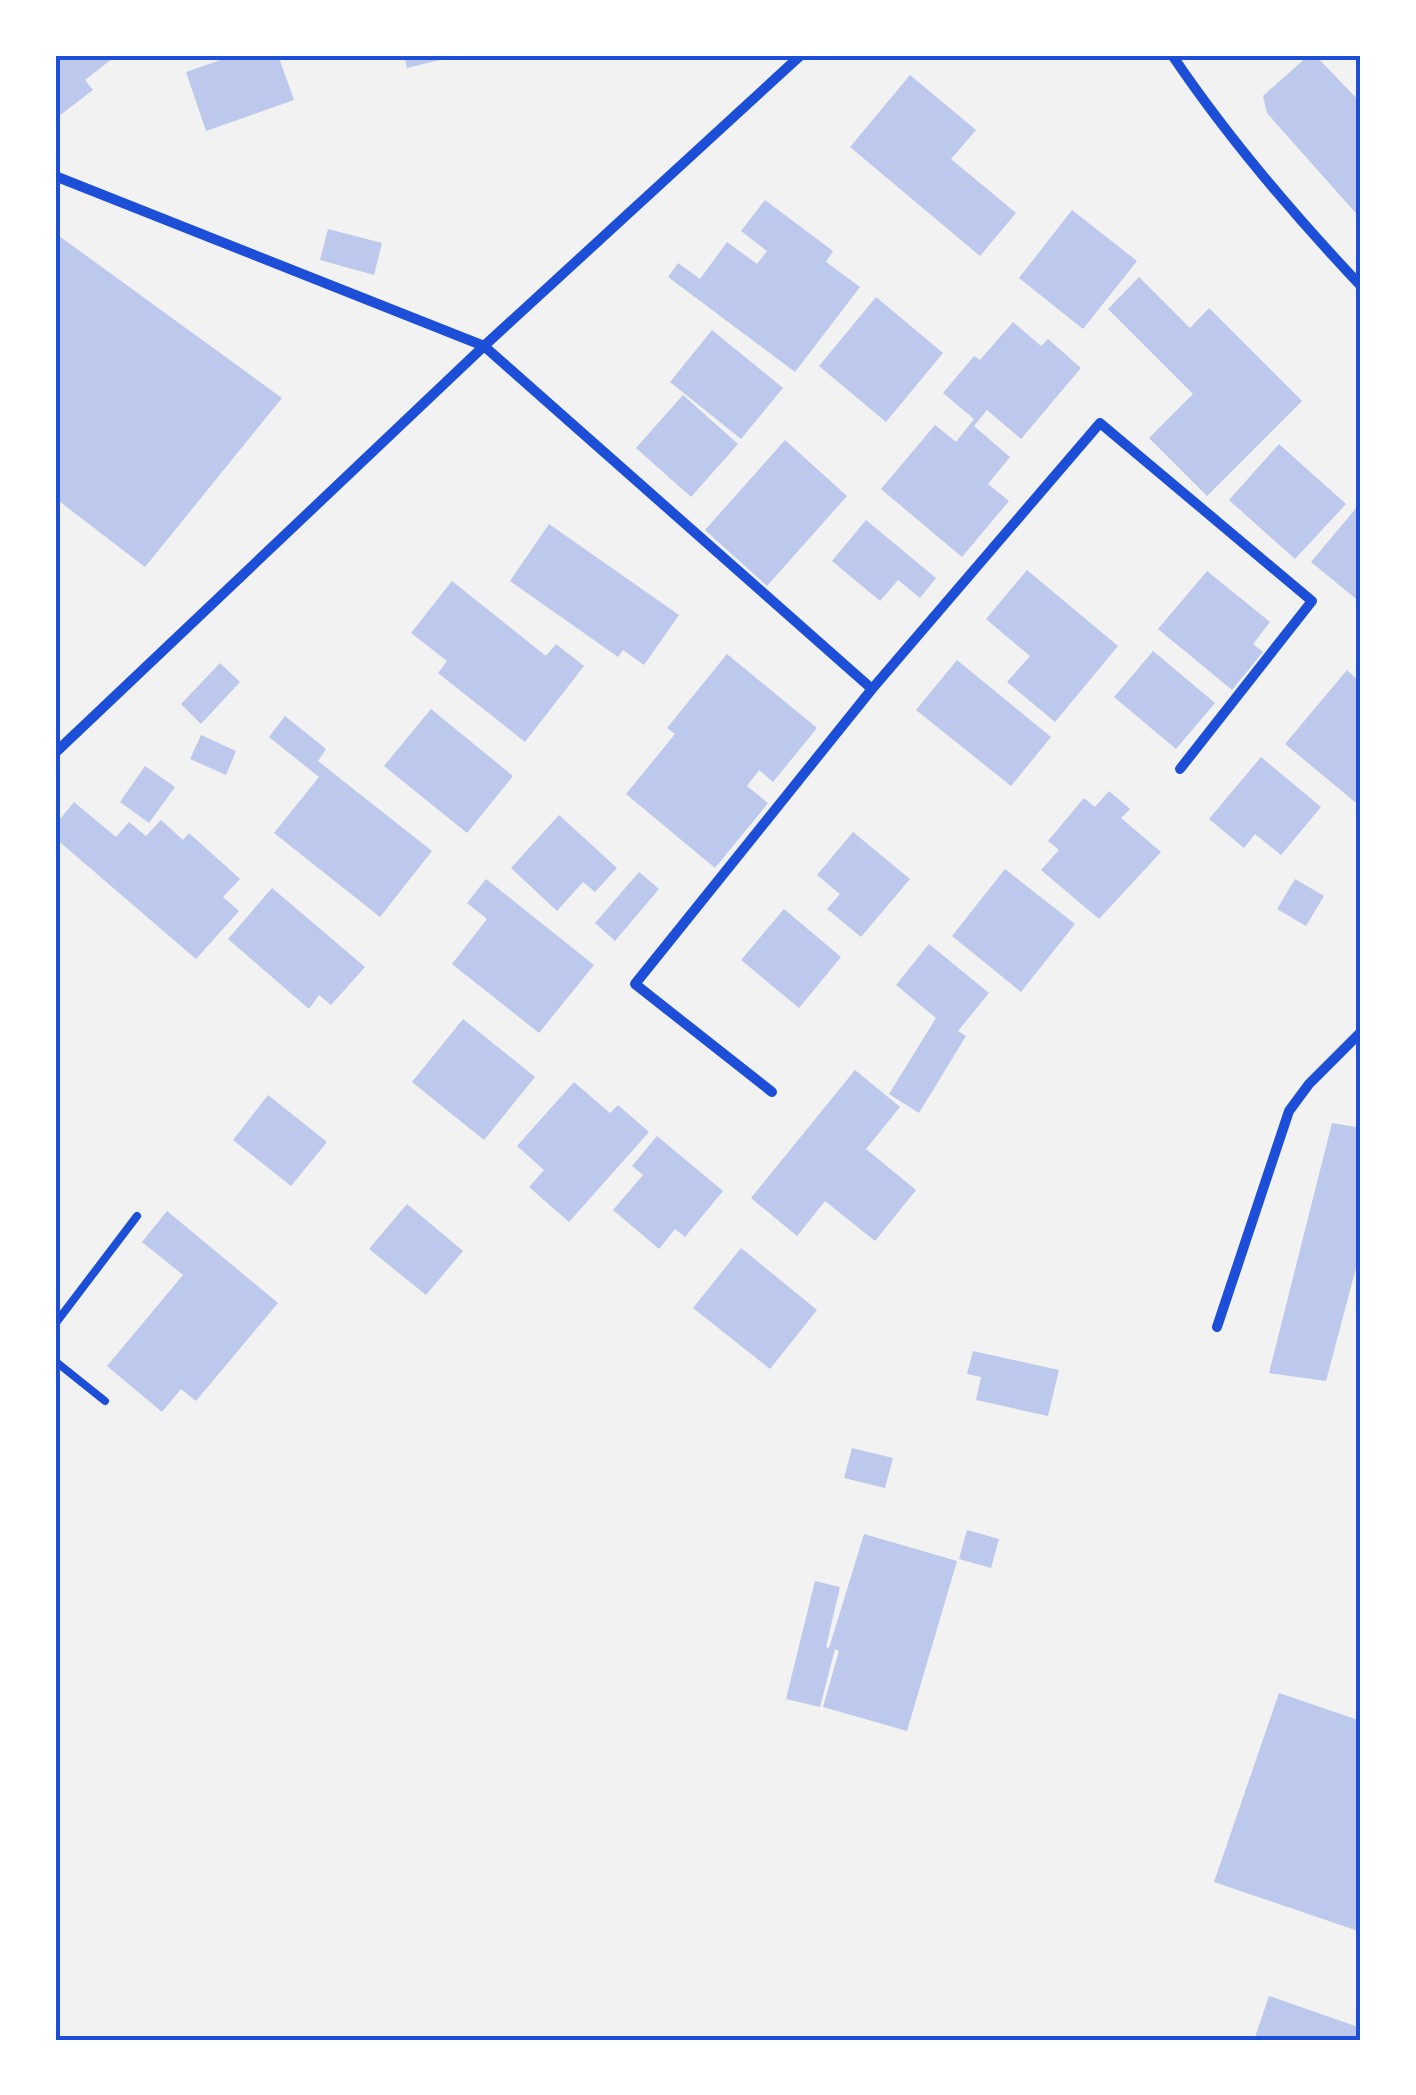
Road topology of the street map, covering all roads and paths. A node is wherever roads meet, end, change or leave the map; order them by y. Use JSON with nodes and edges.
{"nodes":[{"id":1,"x":801,"y":55,"type":"edge"},
{"id":2,"x":1172,"y":55,"type":"edge"},
{"id":3,"x":55,"y":176,"type":"edge"},
{"id":4,"x":1361,"y":286,"type":"edge"},
{"id":5,"x":484,"y":346,"type":"junction"},
{"id":6,"x":872,"y":689,"type":"junction"},
{"id":7,"x":55,"y":754,"type":"edge"},
{"id":8,"x":1180,"y":769,"type":"dead end"},
{"id":9,"x":1361,"y":1032,"type":"edge"},
{"id":10,"x":772,"y":1092,"type":"dead end"},
{"id":11,"x":137,"y":1216,"type":"dead end"},
{"id":12,"x":55,"y":1324,"type":"edge"},
{"id":13,"x":1218,"y":1326,"type":"dead end"},
{"id":14,"x":55,"y":1361,"type":"edge"},
{"id":15,"x":105,"y":1402,"type":"dead end"}],
"edges":[{"from":1,"to":5,"type":"street"},
{"from":2,"to":4,"type":"street"},
{"from":3,"to":5,"type":"street"},
{"from":5,"to":6,"type":"street"},
{"from":5,"to":7,"type":"street"},
{"from":6,"to":8,"type":"street"},
{"from":6,"to":10,"type":"street"},
{"from":9,"to":13,"type":"street"},
{"from":11,"to":12,"type":"lane"},
{"from":14,"to":15,"type":"lane"}]}
